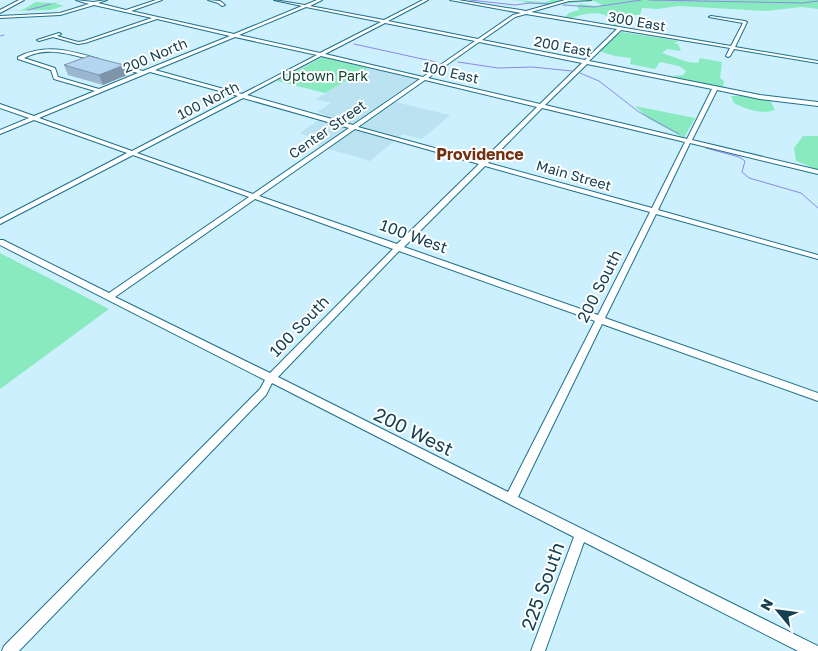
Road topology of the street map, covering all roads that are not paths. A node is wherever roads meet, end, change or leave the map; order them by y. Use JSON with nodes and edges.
{"nodes":[{"id":1,"x":22,"y":0,"type":"edge"},
{"id":2,"x":78,"y":0,"type":"edge"},
{"id":3,"x":105,"y":0,"type":"edge"},
{"id":4,"x":160,"y":0,"type":"edge"},
{"id":5,"x":210,"y":0,"type":"edge"},
{"id":6,"x":276,"y":0,"type":"edge"},
{"id":7,"x":320,"y":0,"type":"edge"},
{"id":8,"x":426,"y":0,"type":"edge"},
{"id":9,"x":452,"y":0,"type":"edge"},
{"id":10,"x":569,"y":0,"type":"edge"},
{"id":11,"x":589,"y":0,"type":"edge"},
{"id":12,"x":93,"y":4,"type":"junction"},
{"id":13,"x":223,"y":5,"type":"dead end"},
{"id":14,"x":304,"y":6,"type":"junction"},
{"id":15,"x":126,"y":11,"type":"junction"},
{"id":16,"x":0,"y":12,"type":"edge"},
{"id":17,"x":516,"y":13,"type":"junction"},
{"id":18,"x":526,"y":13,"type":"junction"},
{"id":19,"x":173,"y":16,"type":"dead end"},
{"id":20,"x":0,"y":17,"type":"edge"},
{"id":21,"x":156,"y":18,"type":"junction"},
{"id":22,"x":711,"y":18,"type":"dead end"},
{"id":23,"x":164,"y":20,"type":"junction"},
{"id":24,"x":384,"y":22,"type":"junction"},
{"id":25,"x":107,"y":29,"type":"dead end"},
{"id":26,"x":619,"y":29,"type":"junction"},
{"id":27,"x":116,"y":31,"type":"junction"},
{"id":28,"x":61,"y":33,"type":"dead end"},
{"id":29,"x":235,"y":35,"type":"junction"},
{"id":30,"x":53,"y":36,"type":"junction"},
{"id":31,"x":39,"y":40,"type":"dead end"},
{"id":32,"x":478,"y":40,"type":"junction"},
{"id":33,"x":731,"y":48,"type":"junction"},
{"id":34,"x":323,"y":55,"type":"junction"},
{"id":35,"x":728,"y":56,"type":"dead end"},
{"id":36,"x":586,"y":62,"type":"junction"},
{"id":37,"x":818,"y":62,"type":"edge"},
{"id":38,"x":150,"y":70,"type":"junction"},
{"id":39,"x":143,"y":73,"type":"junction"},
{"id":40,"x":423,"y":78,"type":"junction"},
{"id":41,"x":715,"y":88,"type":"junction"},
{"id":42,"x":728,"y":90,"type":"junction"},
{"id":43,"x":100,"y":91,"type":"junction"},
{"id":44,"x":244,"y":96,"type":"junction"},
{"id":45,"x":818,"y":104,"type":"edge"},
{"id":46,"x":0,"y":106,"type":"edge"},
{"id":47,"x":543,"y":106,"type":"junction"},
{"id":48,"x":791,"y":106,"type":"dead end"},
{"id":49,"x":35,"y":118,"type":"junction"},
{"id":50,"x":353,"y":127,"type":"junction"},
{"id":51,"x":0,"y":132,"type":"edge"},
{"id":52,"x":688,"y":141,"type":"junction"},
{"id":53,"x":134,"y":153,"type":"junction"},
{"id":54,"x":485,"y":163,"type":"junction"},
{"id":55,"x":818,"y":172,"type":"edge"},
{"id":56,"x":254,"y":195,"type":"junction"},
{"id":57,"x":654,"y":211,"type":"junction"},
{"id":58,"x":0,"y":222,"type":"edge"},
{"id":59,"x":0,"y":242,"type":"edge"},
{"id":60,"x":399,"y":247,"type":"junction"},
{"id":61,"x":818,"y":257,"type":"edge"},
{"id":62,"x":109,"y":297,"type":"junction"},
{"id":63,"x":600,"y":319,"type":"junction"},
{"id":64,"x":270,"y":379,"type":"junction"},
{"id":65,"x":818,"y":397,"type":"edge"},
{"id":66,"x":511,"y":498,"type":"junction"},
{"id":67,"x":581,"y":534,"type":"junction"},
{"id":68,"x":9,"y":651,"type":"edge"},
{"id":69,"x":538,"y":651,"type":"edge"},
{"id":70,"x":813,"y":651,"type":"edge"}],
"edges":[{"from":1,"to":16,"type":"street"},
{"from":2,"to":12,"type":"street","name":"100 East"},
{"from":3,"to":12,"type":"street"},
{"from":4,"to":15,"type":"street"},
{"from":5,"to":13,"type":"street"},
{"from":6,"to":14,"type":"street"},
{"from":7,"to":14,"type":"street","name":"200 North"},
{"from":8,"to":24,"type":"street","name":"100 North"},
{"from":9,"to":17,"type":"street"},
{"from":10,"to":11,"type":"street"},
{"from":10,"to":18,"type":"street","name":"Center Street"},
{"from":12,"to":15,"type":"street","name":"100 East"},
{"from":12,"to":20,"type":"street"},
{"from":14,"to":24,"type":"street","name":"200 East"},
{"from":14,"to":29,"type":"street","name":"200 North"},
{"from":15,"to":21,"type":"street","name":"100 East"},
{"from":17,"to":18,"type":"street","name":"Center Street"},
{"from":17,"to":32,"type":"street","name":"Center Street"},
{"from":18,"to":26,"type":"street","name":"300 East"},
{"from":19,"to":23,"type":"street"},
{"from":21,"to":23,"type":"street","name":"100 East"},
{"from":21,"to":27,"type":"street"},
{"from":22,"to":33,"type":"street"},
{"from":23,"to":29,"type":"street","name":"100 East"},
{"from":24,"to":32,"type":"street","name":"200 East"},
{"from":24,"to":34,"type":"street","name":"100 North"},
{"from":25,"to":27,"type":"street"},
{"from":26,"to":33,"type":"street","name":"300 East"},
{"from":26,"to":36,"type":"street","name":"100 South"},
{"from":27,"to":30,"type":"street"},
{"from":28,"to":30,"type":"street"},
{"from":29,"to":34,"type":"street","name":"100 East"},
{"from":29,"to":38,"type":"street","name":"200 North"},
{"from":30,"to":31,"type":"street"},
{"from":32,"to":36,"type":"street","name":"200 East"},
{"from":32,"to":40,"type":"street","name":"Center Street"},
{"from":33,"to":35,"type":"street"},
{"from":33,"to":37,"type":"street","name":"300 East"},
{"from":34,"to":40,"type":"street","name":"100 East"},
{"from":34,"to":44,"type":"street","name":"100 North"},
{"from":36,"to":41,"type":"street","name":"200 East"},
{"from":36,"to":47,"type":"street","name":"100 South"},
{"from":38,"to":39,"type":"street","name":"200 North"},
{"from":38,"to":44,"type":"street","name":"Main Street"},
{"from":39,"to":43,"type":"street","name":"200 North"},
{"from":39,"to":43,"type":"street"},
{"from":40,"to":47,"type":"street","name":"100 East"},
{"from":40,"to":50,"type":"street","name":"Center Street"},
{"from":41,"to":42,"type":"street","name":"200 East"},
{"from":41,"to":52,"type":"street","name":"200 South"},
{"from":42,"to":45,"type":"street","name":"200 East"},
{"from":42,"to":48,"type":"street"},
{"from":43,"to":49,"type":"street","name":"200 North"},
{"from":44,"to":50,"type":"street","name":"Main Street"},
{"from":44,"to":53,"type":"street","name":"100 North"},
{"from":46,"to":49,"type":"street","name":"100 West"},
{"from":47,"to":52,"type":"street","name":"100 East"},
{"from":47,"to":54,"type":"street","name":"100 South"},
{"from":49,"to":51,"type":"street","name":"200 North"},
{"from":49,"to":53,"type":"street","name":"100 West"},
{"from":50,"to":54,"type":"street","name":"Main Street"},
{"from":50,"to":56,"type":"street","name":"Center Street"},
{"from":52,"to":55,"type":"street","name":"100 East"},
{"from":52,"to":57,"type":"street","name":"200 South"},
{"from":53,"to":56,"type":"street","name":"100 West"},
{"from":53,"to":58,"type":"street","name":"100 North"},
{"from":54,"to":57,"type":"street","name":"Main Street"},
{"from":54,"to":60,"type":"street","name":"100 South"},
{"from":56,"to":60,"type":"street","name":"100 West"},
{"from":56,"to":62,"type":"street","name":"Center Street"},
{"from":57,"to":61,"type":"street","name":"Main Street"},
{"from":57,"to":63,"type":"street","name":"200 South"},
{"from":59,"to":62,"type":"street","name":"200 West"},
{"from":60,"to":63,"type":"street","name":"100 West"},
{"from":60,"to":64,"type":"street","name":"100 South"},
{"from":62,"to":64,"type":"street","name":"200 West"},
{"from":63,"to":65,"type":"street","name":"100 West"},
{"from":63,"to":66,"type":"street","name":"200 South"},
{"from":64,"to":66,"type":"street","name":"200 West"},
{"from":64,"to":68,"type":"street","name":"100 South"},
{"from":66,"to":67,"type":"street","name":"200 West"},
{"from":67,"to":69,"type":"street","name":"225 South"},
{"from":67,"to":70,"type":"street","name":"200 West"}]}
